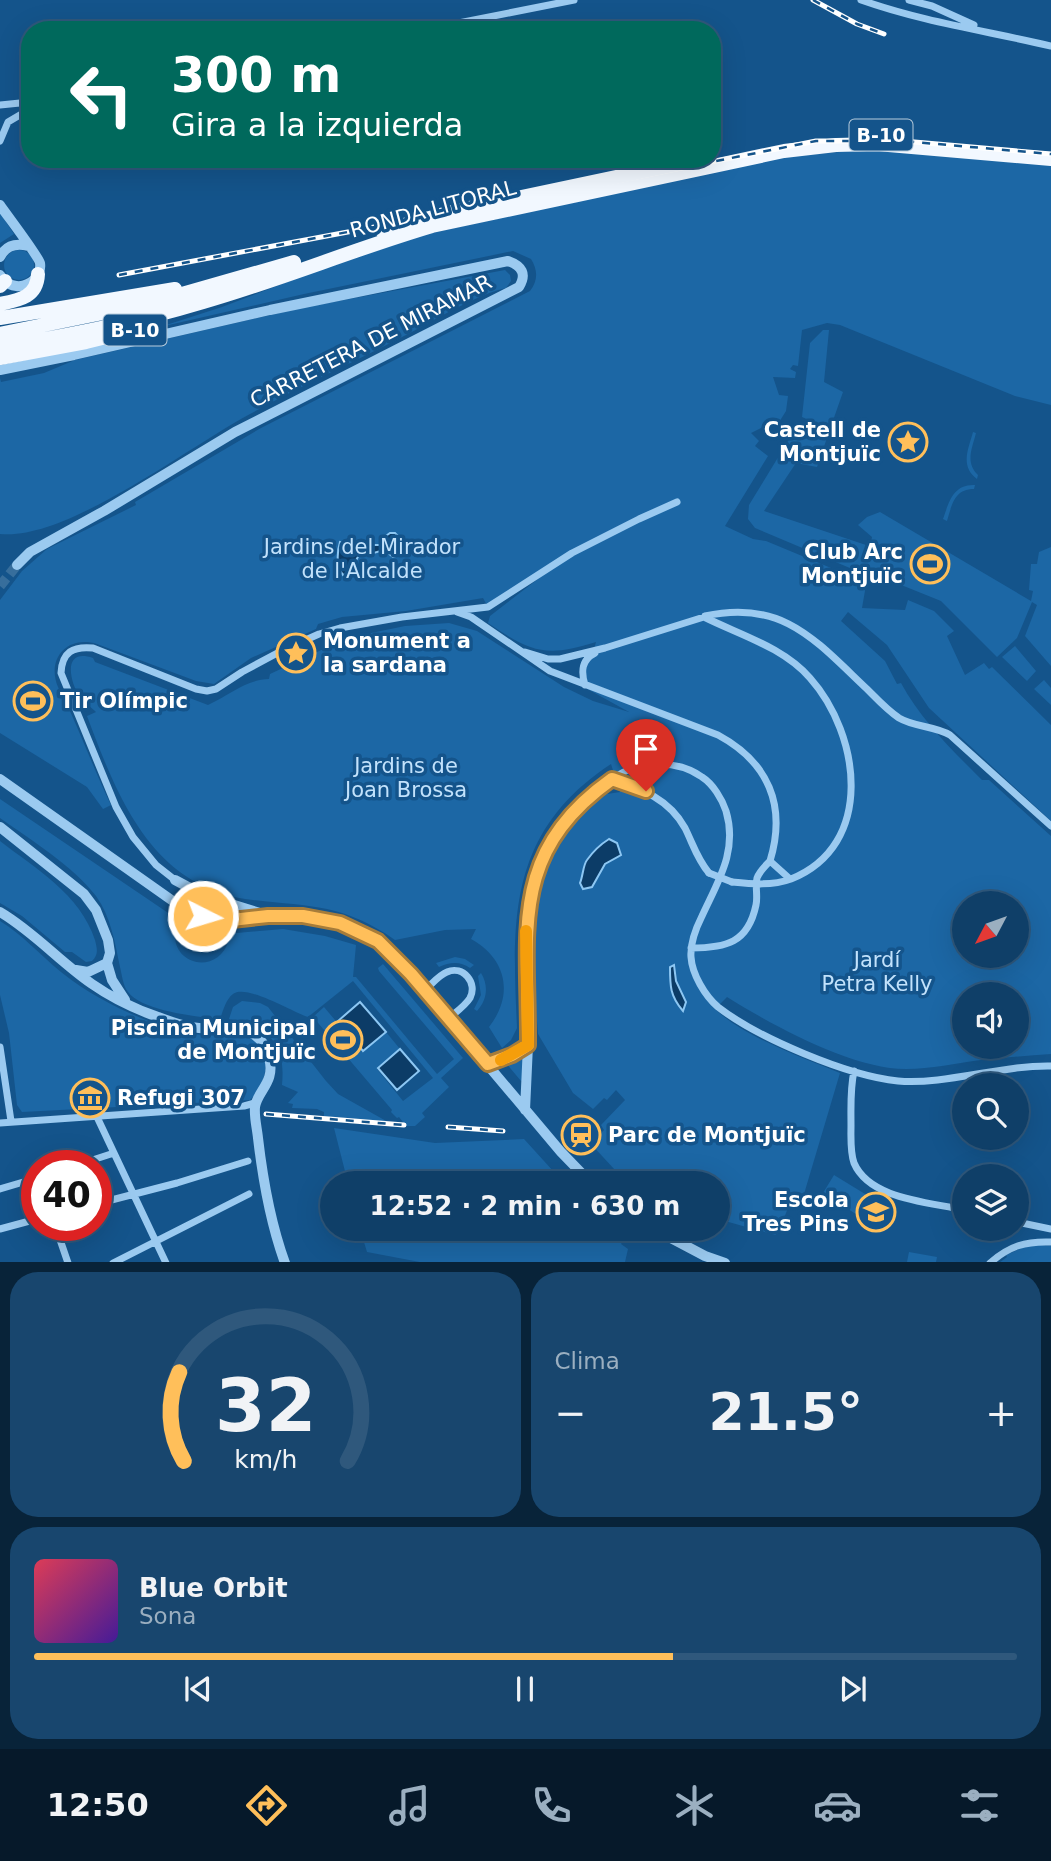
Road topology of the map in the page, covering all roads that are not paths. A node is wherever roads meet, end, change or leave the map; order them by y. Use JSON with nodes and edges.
{"nodes":[{"id":1,"x":574,"y":0,"type":"edge"},
{"id":2,"x":861,"y":0,"type":"edge"},
{"id":3,"x":909,"y":0,"type":"edge"},
{"id":4,"x":468,"y":21,"type":"edge"},
{"id":5,"x":985,"y":30,"type":"junction"},
{"id":6,"x":1051,"y":46,"type":"edge"},
{"id":7,"x":21,"y":103,"type":"edge"},
{"id":8,"x":0,"y":105,"type":"edge"},
{"id":9,"x":21,"y":114,"type":"edge"},
{"id":10,"x":0,"y":141,"type":"edge"},
{"id":11,"x":1051,"y":149,"type":"edge"},
{"id":12,"x":721,"y":155,"type":"edge"},
{"id":13,"x":1051,"y":159,"type":"edge"},
{"id":14,"x":721,"y":164,"type":"edge"},
{"id":15,"x":658,"y":168,"type":"edge"},
{"id":16,"x":704,"y":168,"type":"edge"},
{"id":17,"x":0,"y":205,"type":"edge"},
{"id":18,"x":374,"y":239,"type":"junction"},
{"id":19,"x":28,"y":246,"type":"junction"},
{"id":20,"x":0,"y":257,"type":"edge"},
{"id":21,"x":38,"y":274,"type":"junction"},
{"id":22,"x":257,"y":279,"type":"junction"},
{"id":23,"x":1,"y":281,"type":"edge"},
{"id":24,"x":0,"y":304,"type":"edge"},
{"id":25,"x":0,"y":318,"type":"edge"},
{"id":26,"x":0,"y":334,"type":"edge"},
{"id":27,"x":0,"y":347,"type":"edge"},
{"id":28,"x":0,"y":358,"type":"edge"},
{"id":29,"x":0,"y":370,"type":"edge"},
{"id":30,"x":677,"y":502,"type":"dead end"},
{"id":31,"x":17,"y":565,"type":"tunnel mouth"},
{"id":32,"x":488,"y":607,"type":"junction"},
{"id":33,"x":451,"y":611,"type":"junction"},
{"id":34,"x":704,"y":617,"type":"junction"},
{"id":35,"x":483,"y":625,"type":"junction"},
{"id":36,"x":605,"y":648,"type":"junction"},
{"id":37,"x":525,"y":652,"type":"junction"},
{"id":38,"x":585,"y":685,"type":"junction"},
{"id":39,"x":0,"y":779,"type":"edge"},
{"id":40,"x":612,"y":779,"type":"junction"},
{"id":41,"x":1051,"y":826,"type":"edge"},
{"id":42,"x":0,"y":827,"type":"edge"},
{"id":43,"x":770,"y":860,"type":"junction"},
{"id":44,"x":790,"y":879,"type":"junction"},
{"id":45,"x":175,"y":880,"type":"junction"},
{"id":46,"x":758,"y":885,"type":"junction"},
{"id":47,"x":169,"y":898,"type":"junction"},
{"id":48,"x":0,"y":912,"type":"edge"},
{"id":49,"x":268,"y":916,"type":"junction"},
{"id":50,"x":691,"y":948,"type":"junction"},
{"id":51,"x":107,"y":963,"type":"junction"},
{"id":52,"x":73,"y":970,"type":"junction"},
{"id":53,"x":89,"y":972,"type":"junction"},
{"id":54,"x":112,"y":980,"type":"junction"},
{"id":55,"x":96,"y":987,"type":"junction"},
{"id":56,"x":425,"y":990,"type":"junction"},
{"id":57,"x":130,"y":1005,"type":"junction"},
{"id":58,"x":449,"y":1018,"type":"junction"},
{"id":59,"x":528,"y":1045,"type":"junction"},
{"id":60,"x":0,"y":1047,"type":"edge"},
{"id":61,"x":488,"y":1064,"type":"junction"},
{"id":62,"x":1051,"y":1066,"type":"edge"},
{"id":63,"x":854,"y":1071,"type":"junction"},
{"id":64,"x":255,"y":1103,"type":"junction"},
{"id":65,"x":525,"y":1110,"type":"junction"},
{"id":66,"x":97,"y":1117,"type":"junction"},
{"id":67,"x":11,"y":1121,"type":"junction"},
{"id":68,"x":0,"y":1123,"type":"edge"},
{"id":69,"x":114,"y":1153,"type":"joint"},
{"id":70,"x":248,"y":1161,"type":"dead end"},
{"id":71,"x":578,"y":1171,"type":"edge"},
{"id":72,"x":21,"y":1183,"type":"edge"},
{"id":73,"x":0,"y":1189,"type":"edge"},
{"id":74,"x":133,"y":1194,"type":"junction"},
{"id":75,"x":249,"y":1195,"type":"dead end"},
{"id":76,"x":112,"y":1199,"type":"edge"},
{"id":77,"x":952,"y":1207,"type":"edge"},
{"id":78,"x":21,"y":1223,"type":"edge"},
{"id":79,"x":1029,"y":1224,"type":"edge"},
{"id":80,"x":0,"y":1229,"type":"edge"},
{"id":81,"x":1051,"y":1229,"type":"edge"},
{"id":82,"x":158,"y":1239,"type":"junction"},
{"id":83,"x":61,"y":1241,"type":"edge"},
{"id":84,"x":677,"y":1241,"type":"edge"},
{"id":85,"x":1051,"y":1242,"type":"edge"},
{"id":86,"x":68,"y":1262,"type":"edge"},
{"id":87,"x":113,"y":1262,"type":"edge"},
{"id":88,"x":166,"y":1262,"type":"edge"},
{"id":89,"x":285,"y":1262,"type":"edge"},
{"id":90,"x":725,"y":1262,"type":"edge"},
{"id":91,"x":990,"y":1262,"type":"edge"}],
"edges":[{"from":1,"to":4,"type":"street"},
{"from":2,"to":5,"type":"street"},
{"from":3,"to":5,"type":"street"},
{"from":5,"to":6,"type":"street"},
{"from":7,"to":8,"type":"street"},
{"from":9,"to":10,"type":"street"},
{"from":11,"to":12,"type":"highway","number":"B-10"},
{"from":13,"to":14,"type":"highway","name":"RONDA LITORAL","number":"B-10"},
{"from":15,"to":18,"type":"highway","name":"RONDA LITORAL","number":"B-10","bridge":true},
{"from":16,"to":18,"type":"highway","name":"RONDA LITORAL","number":"B-10"},
{"from":17,"to":19,"type":"street"},
{"from":18,"to":22,"type":"highway","name":"RONDA LITORAL","number":"B-10"},
{"from":19,"to":20,"type":"street"},
{"from":19,"to":21,"type":"street"},
{"from":21,"to":23,"type":"street"},
{"from":21,"to":24,"type":"highway"},
{"from":22,"to":25,"type":"highway","number":"B-10"},
{"from":22,"to":26,"type":"highway","name":"RONDA LITORAL","number":"B-10"},
{"from":22,"to":27,"type":"highway","name":"RONDA LITORAL","number":"B-10"},
{"from":22,"to":28,"type":"highway","number":"B-10"},
{"from":29,"to":31,"type":"street","name":"CARRETERA DE MIRAMAR"},
{"from":30,"to":32,"type":"street"},
{"from":32,"to":33,"type":"street"},
{"from":32,"to":35,"type":"street"},
{"from":33,"to":35,"type":"street"},
{"from":33,"to":45,"type":"street"},
{"from":34,"to":36,"type":"street"},
{"from":34,"to":41,"type":"street"},
{"from":34,"to":44,"type":"street"},
{"from":35,"to":37,"type":"street"},
{"from":36,"to":37,"type":"street"},
{"from":36,"to":38,"type":"street"},
{"from":37,"to":38,"type":"street"},
{"from":38,"to":43,"type":"street"},
{"from":39,"to":47,"type":"street"},
{"from":40,"to":46,"type":"street","bridge":true},
{"from":40,"to":50,"type":"street"},
{"from":40,"to":59,"type":"street"},
{"from":42,"to":51,"type":"street"},
{"from":43,"to":44,"type":"street"},
{"from":43,"to":46,"type":"street"},
{"from":44,"to":46,"type":"street"},
{"from":45,"to":47,"type":"street"},
{"from":45,"to":49,"type":"street"},
{"from":46,"to":50,"type":"street"},
{"from":47,"to":49,"type":"street"},
{"from":48,"to":52,"type":"street"},
{"from":49,"to":56,"type":"street"},
{"from":50,"to":63,"type":"street"},
{"from":51,"to":53,"type":"street"},
{"from":51,"to":54,"type":"street"},
{"from":52,"to":53,"type":"street"},
{"from":52,"to":55,"type":"street"},
{"from":53,"to":55,"type":"street"},
{"from":54,"to":55,"type":"street"},
{"from":54,"to":57,"type":"street"},
{"from":55,"to":57,"type":"street"},
{"from":56,"to":58,"type":"street"},
{"from":56,"to":58,"type":"street"},
{"from":57,"to":64,"type":"street"},
{"from":58,"to":61,"type":"street"},
{"from":59,"to":61,"type":"street"},
{"from":59,"to":65,"type":"street"},
{"from":60,"to":67,"type":"street"},
{"from":61,"to":65,"type":"street"},
{"from":62,"to":63,"type":"street"},
{"from":63,"to":77,"type":"street"},
{"from":64,"to":66,"type":"street"},
{"from":64,"to":89,"type":"street"},
{"from":65,"to":71,"type":"street"},
{"from":66,"to":67,"type":"street"},
{"from":66,"to":69,"type":"street"},
{"from":67,"to":68,"type":"street"},
{"from":69,"to":74,"type":"street"},
{"from":70,"to":74,"type":"street"},
{"from":72,"to":73,"type":"street"},
{"from":74,"to":76,"type":"street"},
{"from":74,"to":82,"type":"street"},
{"from":75,"to":82,"type":"street"},
{"from":78,"to":80,"type":"street"},
{"from":79,"to":81,"type":"street"},
{"from":82,"to":87,"type":"street"},
{"from":82,"to":88,"type":"street"},
{"from":83,"to":86,"type":"street"},
{"from":84,"to":90,"type":"street"},
{"from":85,"to":91,"type":"street"}]}
